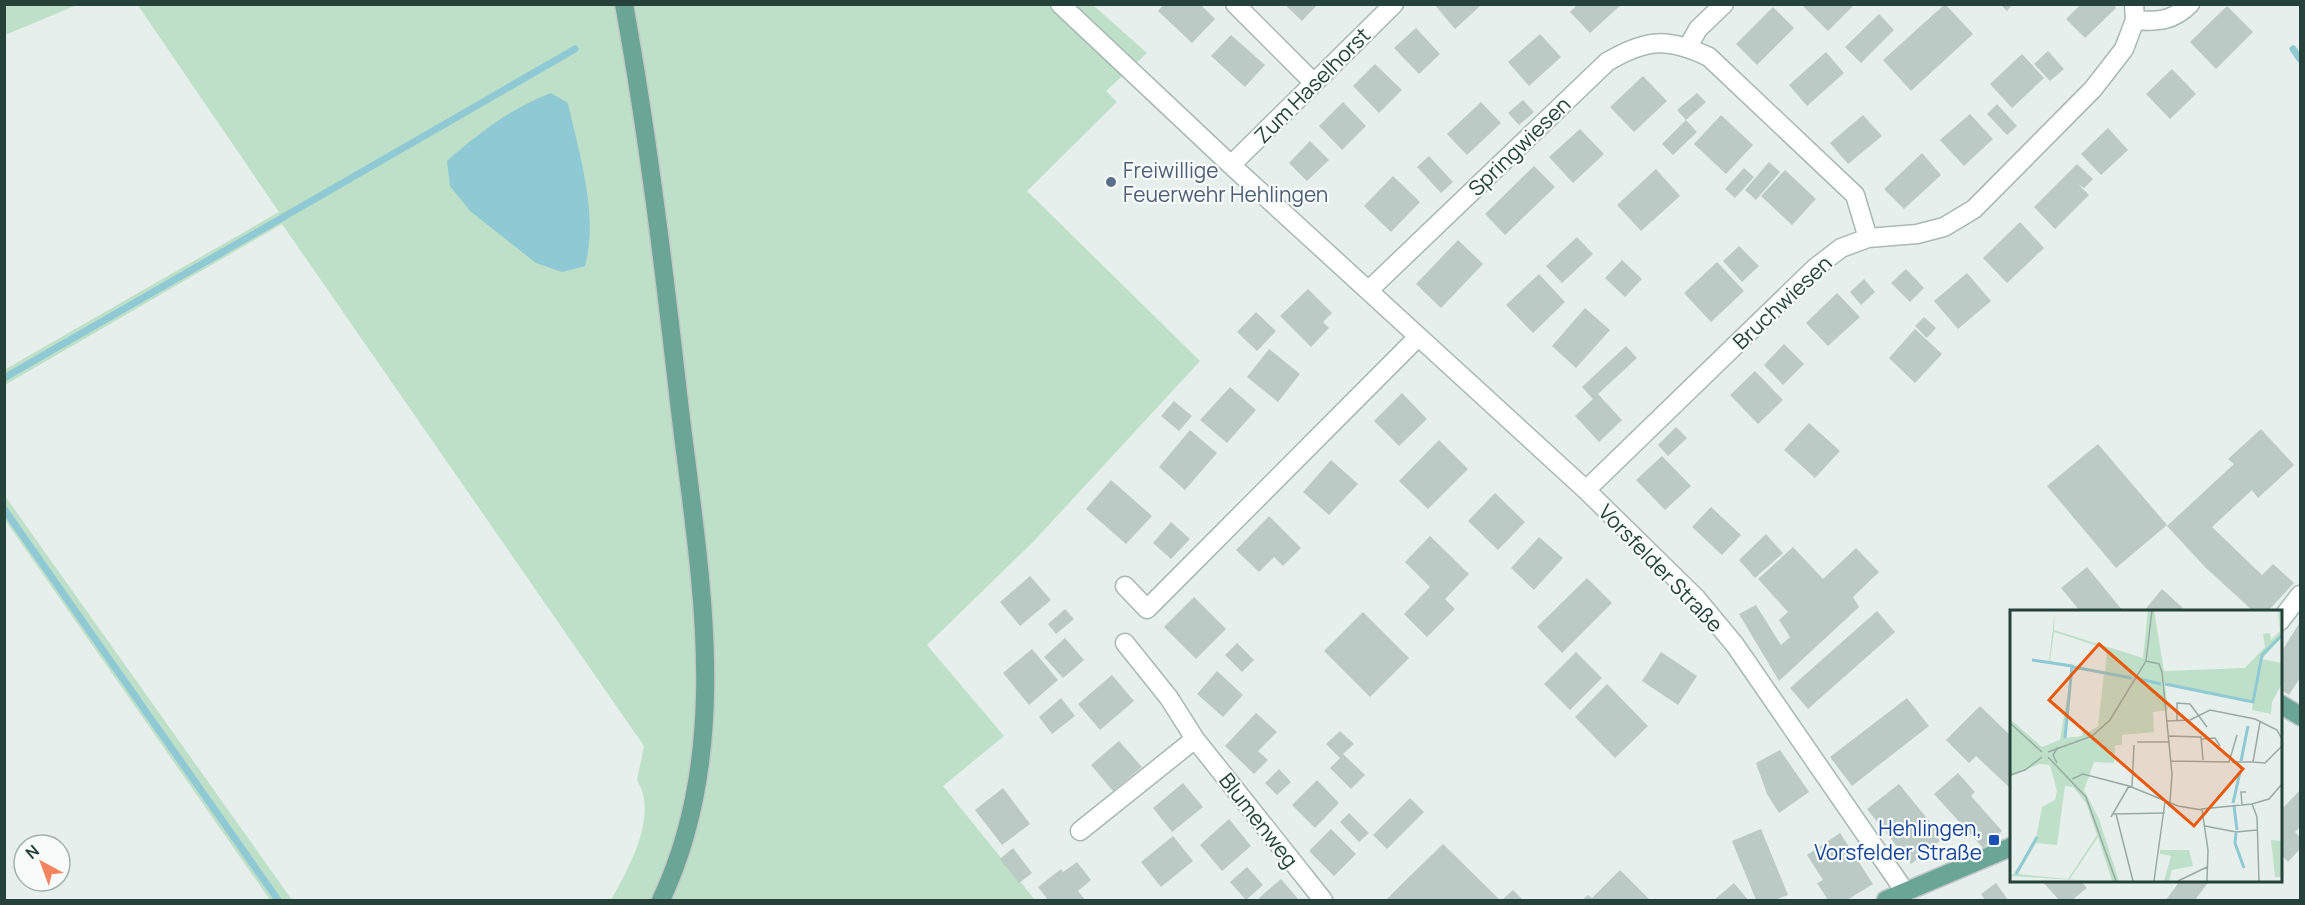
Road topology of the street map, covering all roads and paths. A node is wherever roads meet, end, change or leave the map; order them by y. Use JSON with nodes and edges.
{"nodes":[{"id":1,"x":624,"y":4,"type":"edge"},
{"id":2,"x":1060,"y":4,"type":"edge"},
{"id":3,"x":1235,"y":4,"type":"edge"},
{"id":4,"x":1394,"y":4,"type":"edge"},
{"id":5,"x":1724,"y":4,"type":"edge"},
{"id":6,"x":2190,"y":4,"type":"edge"},
{"id":7,"x":2134,"y":12,"type":"edge"},
{"id":8,"x":1688,"y":47,"type":"junction"},
{"id":9,"x":1314,"y":83,"type":"junction"},
{"id":10,"x":1231,"y":165,"type":"junction"},
{"id":11,"x":1868,"y":238,"type":"junction"},
{"id":12,"x":1369,"y":290,"type":"junction"},
{"id":13,"x":1418,"y":337,"type":"junction"},
{"id":14,"x":1586,"y":490,"type":"junction"},
{"id":15,"x":1125,"y":586,"type":"dead end"},
{"id":16,"x":2301,"y":594,"type":"edge"},
{"id":17,"x":2281,"y":620,"type":"edge"},
{"id":18,"x":1125,"y":643,"type":"dead end"},
{"id":19,"x":2281,"y":705,"type":"edge"},
{"id":20,"x":2301,"y":716,"type":"edge"},
{"id":21,"x":1195,"y":739,"type":"junction"},
{"id":22,"x":1080,"y":831,"type":"dead end"},
{"id":23,"x":2010,"y":847,"type":"edge"},
{"id":24,"x":1906,"y":893,"type":"junction"},
{"id":25,"x":662,"y":900,"type":"edge"},
{"id":26,"x":1323,"y":900,"type":"edge"},
{"id":27,"x":1886,"y":900,"type":"edge"}],
"edges":[{"from":1,"to":25,"type":"main road"},
{"from":2,"to":10,"type":"street","name":"Vorsfelder Straße"},
{"from":3,"to":9,"type":"street"},
{"from":4,"to":9,"type":"street","name":"Zum Haselhorst"},
{"from":5,"to":8,"type":"street"},
{"from":6,"to":7,"type":"street"},
{"from":7,"to":11,"type":"street","name":"Bruchwiesen"},
{"from":8,"to":11,"type":"street","name":"Springwiesen"},
{"from":8,"to":12,"type":"street","name":"Springwiesen"},
{"from":9,"to":10,"type":"street","name":"Zum Haselhorst"},
{"from":10,"to":12,"type":"street","name":"Vorsfelder Straße"},
{"from":11,"to":14,"type":"street","name":"Bruchwiesen"},
{"from":12,"to":13,"type":"street","name":"Vorsfelder Straße"},
{"from":13,"to":14,"type":"street","name":"Vorsfelder Straße"},
{"from":13,"to":15,"type":"street"},
{"from":14,"to":24,"type":"street","name":"Vorsfelder Straße"},
{"from":16,"to":17,"type":"street"},
{"from":18,"to":21,"type":"street","name":"Blumenweg"},
{"from":19,"to":20,"type":"main road"},
{"from":21,"to":22,"type":"street"},
{"from":21,"to":26,"type":"street","name":"Blumenweg"},
{"from":23,"to":24,"type":"main road"},
{"from":24,"to":27,"type":"main road"}]}
